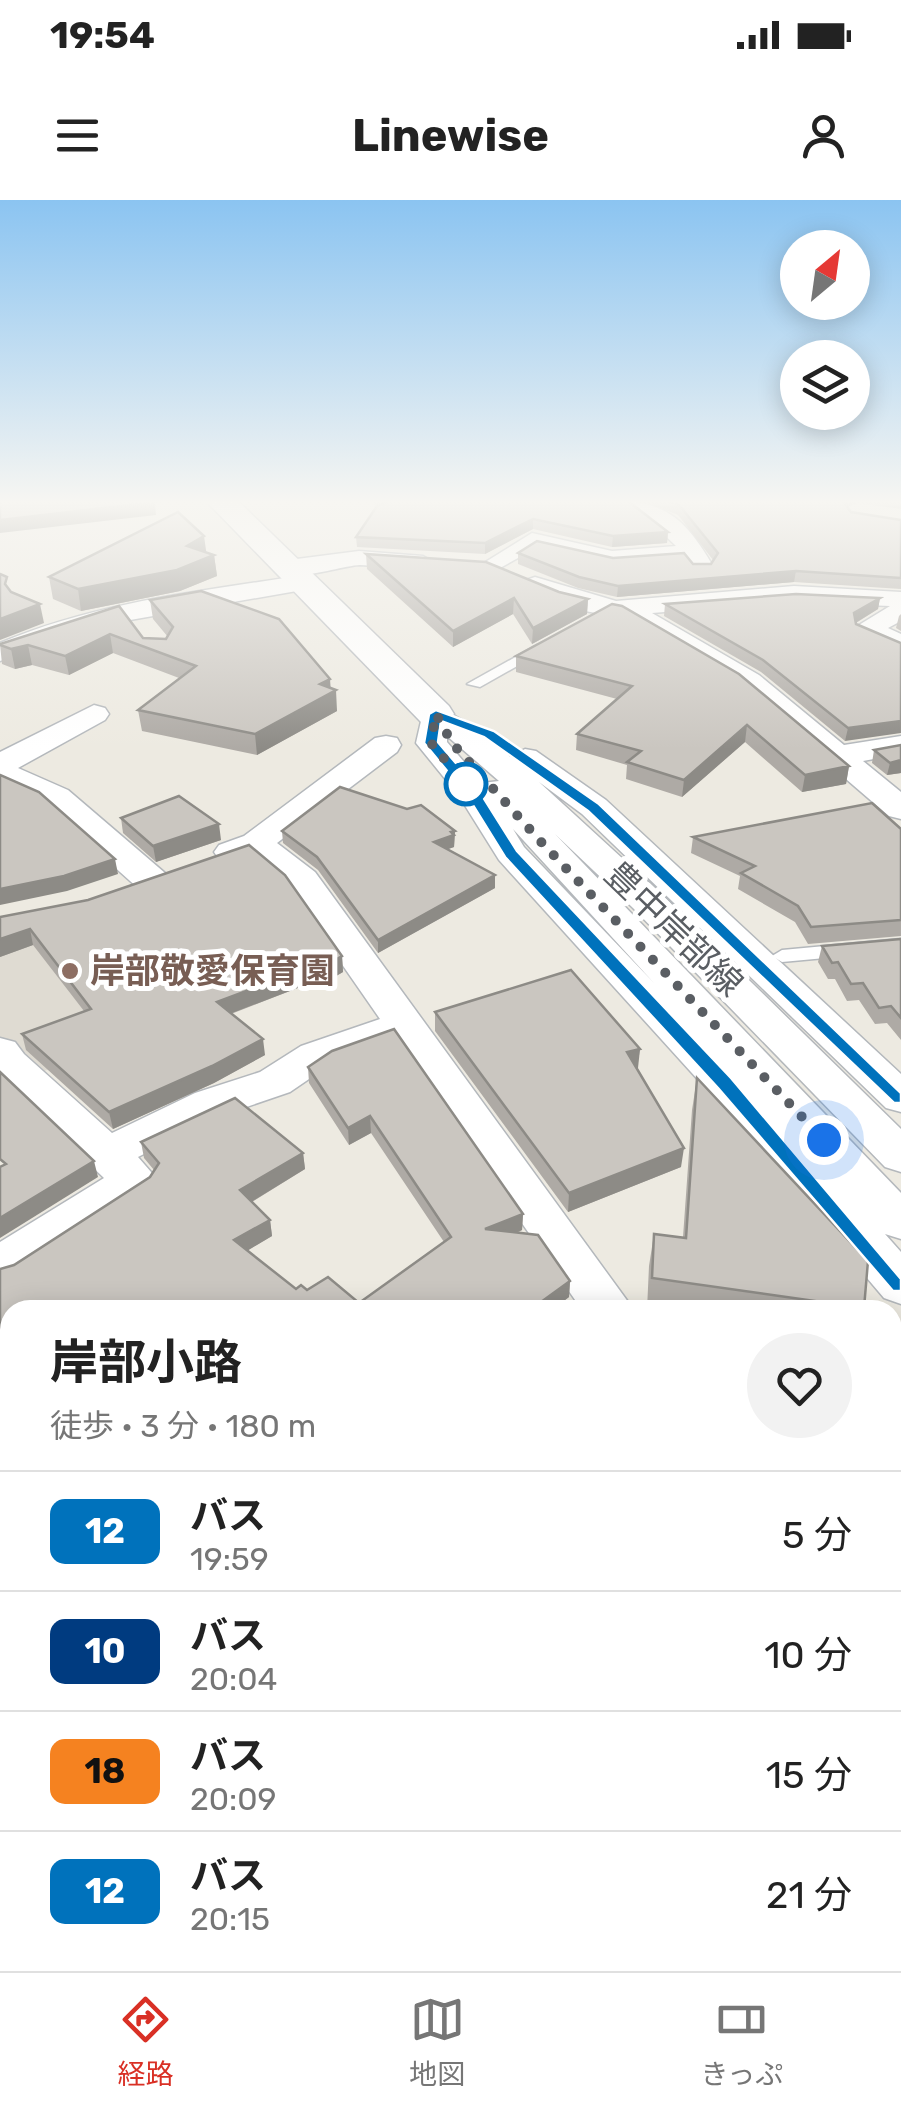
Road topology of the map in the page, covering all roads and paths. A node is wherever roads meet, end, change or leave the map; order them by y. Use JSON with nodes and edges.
{"nodes":[{"id":1,"x":260,"y":584,"type":"edge"},
{"id":2,"x":306,"y":584,"type":"edge"},
{"id":3,"x":527,"y":584,"type":"edge"},
{"id":4,"x":709,"y":584,"type":"edge"},
{"id":5,"x":710,"y":599,"type":"junction"},
{"id":6,"x":901,"y":600,"type":"edge"},
{"id":7,"x":43,"y":609,"type":"dead end"},
{"id":8,"x":901,"y":611,"type":"edge"},
{"id":9,"x":606,"y":614,"type":"junction"},
{"id":10,"x":78,"y":624,"type":"junction"},
{"id":11,"x":562,"y":637,"type":"edge"},
{"id":12,"x":901,"y":644,"type":"edge"},
{"id":13,"x":0,"y":653,"type":"edge"},
{"id":14,"x":474,"y":684,"type":"dead end"},
{"id":15,"x":94,"y":714,"type":"dead end"},
{"id":16,"x":436,"y":714,"type":"junction"},
{"id":17,"x":901,"y":744,"type":"edge"},
{"id":18,"x":386,"y":746,"type":"dead end"},
{"id":19,"x":841,"y":755,"type":"junction"},
{"id":20,"x":0,"y":768,"type":"edge"},
{"id":21,"x":901,"y":808,"type":"edge"},
{"id":22,"x":256,"y":844,"type":"junction"},
{"id":23,"x":152,"y":881,"type":"junction"},
{"id":24,"x":114,"y":892,"type":"edge"},
{"id":25,"x":901,"y":945,"type":"edge"},
{"id":26,"x":782,"y":956,"type":"dead end"},
{"id":27,"x":405,"y":1024,"type":"junction"},
{"id":28,"x":0,"y":1051,"type":"edge"},
{"id":29,"x":901,"y":1098,"type":"edge"},
{"id":30,"x":108,"y":1154,"type":"junction"},
{"id":31,"x":901,"y":1156,"type":"edge"},
{"id":32,"x":901,"y":1222,"type":"edge"},
{"id":33,"x":0,"y":1266,"type":"edge"},
{"id":34,"x":901,"y":1285,"type":"edge"},
{"id":35,"x":601,"y":1300,"type":"edge"}],
"edges":[{"from":1,"to":10,"type":"street"},
{"from":2,"to":16,"type":"street","name":"豊中岸部線"},
{"from":3,"to":9,"type":"street"},
{"from":4,"to":5,"type":"street"},
{"from":5,"to":6,"type":"street"},
{"from":5,"to":9,"type":"street"},
{"from":7,"to":10,"type":"street"},
{"from":8,"to":12,"type":"street"},
{"from":9,"to":19,"type":"street"},
{"from":10,"to":13,"type":"street"},
{"from":11,"to":14,"type":"lane"},
{"from":15,"to":20,"type":"street"},
{"from":16,"to":29,"type":"street"},
{"from":16,"to":31,"type":"street","name":"豊中岸部線"},
{"from":16,"to":32,"type":"street","name":"豊中岸部線"},
{"from":16,"to":34,"type":"street"},
{"from":17,"to":19,"type":"street"},
{"from":18,"to":22,"type":"street"},
{"from":19,"to":21,"type":"street"},
{"from":20,"to":23,"type":"street"},
{"from":22,"to":23,"type":"street"},
{"from":22,"to":27,"type":"street"},
{"from":23,"to":24,"type":"street"},
{"from":25,"to":26,"type":"lane"},
{"from":27,"to":30,"type":"street"},
{"from":27,"to":35,"type":"street"},
{"from":28,"to":30,"type":"street"},
{"from":30,"to":33,"type":"street"}]}
